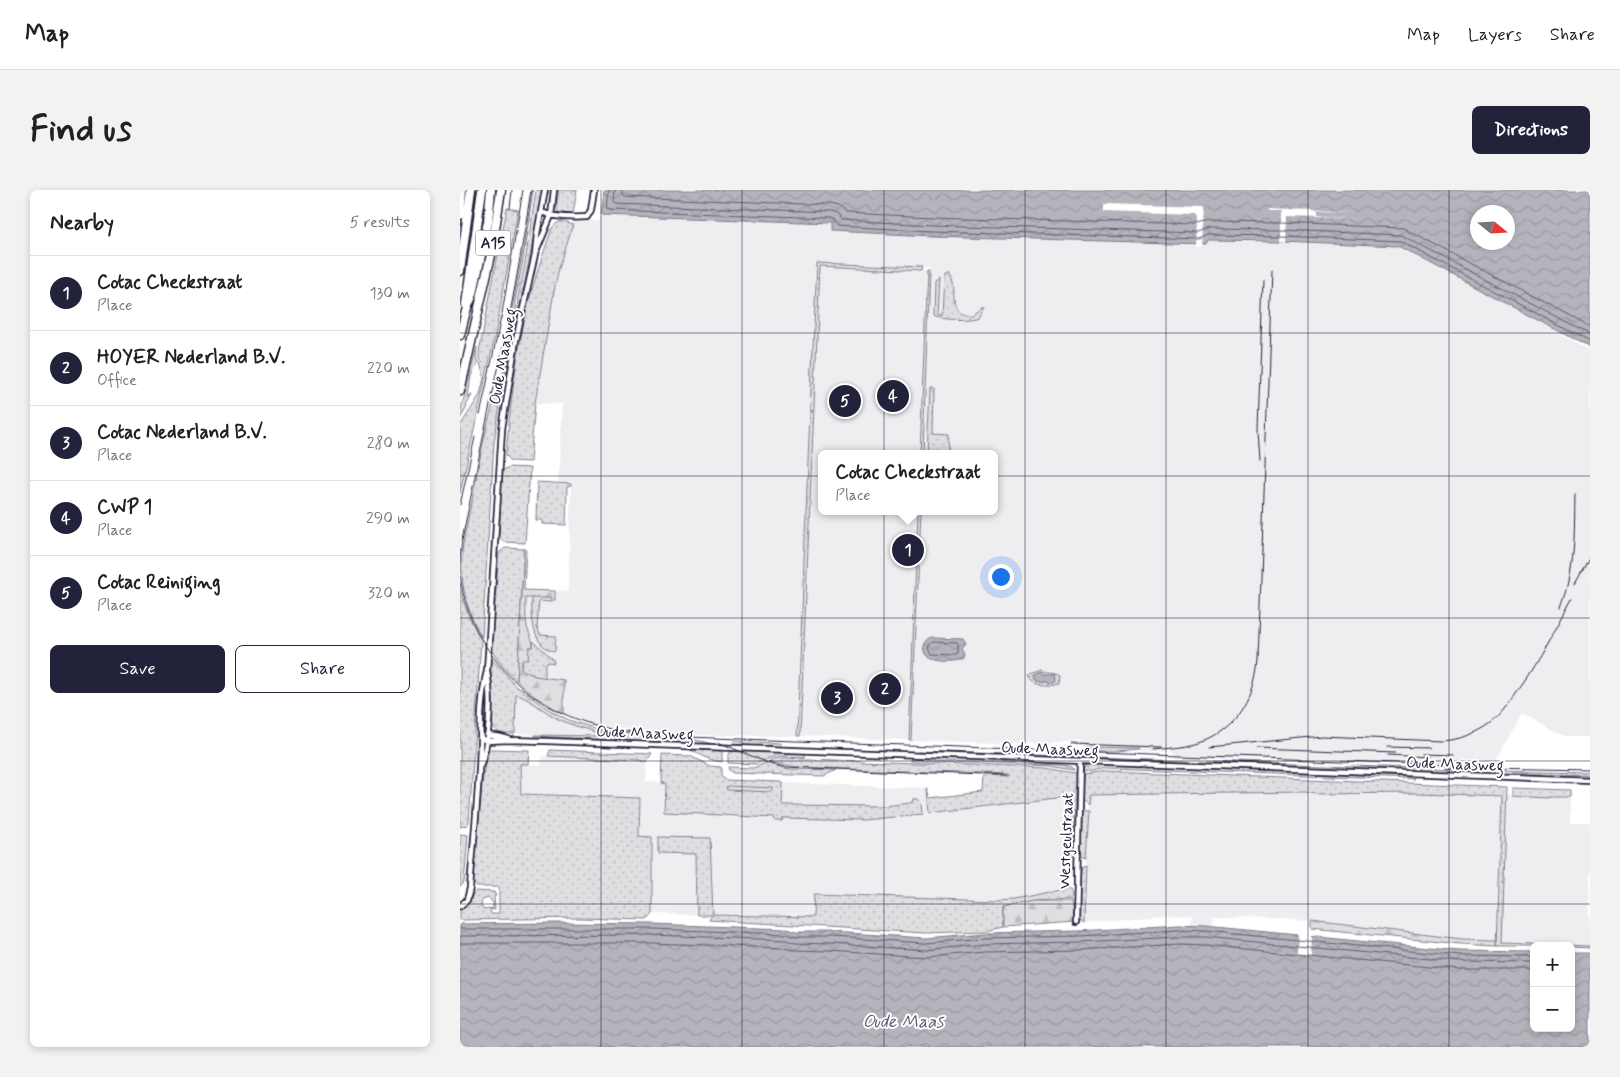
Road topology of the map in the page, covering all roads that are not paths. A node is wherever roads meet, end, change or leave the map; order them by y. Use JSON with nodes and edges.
{"nodes":[{"id":1,"x":462,"y":190,"type":"edge"},
{"id":2,"x":471,"y":190,"type":"edge"},
{"id":3,"x":482,"y":190,"type":"edge"},
{"id":4,"x":491,"y":190,"type":"edge"},
{"id":5,"x":497,"y":190,"type":"edge"},
{"id":6,"x":501,"y":190,"type":"edge"},
{"id":7,"x":545,"y":190,"type":"edge"},
{"id":8,"x":554,"y":190,"type":"edge"},
{"id":9,"x":594,"y":190,"type":"edge"},
{"id":10,"x":541,"y":212,"type":"junction"},
{"id":11,"x":460,"y":215,"type":"edge"},
{"id":12,"x":551,"y":216,"type":"junction"},
{"id":13,"x":535,"y":255,"type":"junction"},
{"id":14,"x":460,"y":271,"type":"edge"},
{"id":15,"x":482,"y":296,"type":"junction"},
{"id":16,"x":466,"y":311,"type":"junction"},
{"id":17,"x":460,"y":335,"type":"edge"},
{"id":18,"x":460,"y":391,"type":"edge"},
{"id":19,"x":487,"y":671,"type":"junction"},
{"id":20,"x":487,"y":734,"type":"junction"},
{"id":21,"x":480,"y":738,"type":"junction"},
{"id":22,"x":509,"y":740,"type":"junction"},
{"id":23,"x":486,"y":742,"type":"junction"},
{"id":24,"x":1080,"y":761,"type":"junction"},
{"id":25,"x":479,"y":768,"type":"junction"},
{"id":26,"x":1590,"y":780,"type":"edge"},
{"id":27,"x":460,"y":906,"type":"edge"},
{"id":28,"x":1076,"y":922,"type":"dead end"}],
"edges":[{"from":1,"to":11,"type":"highway","number":"A15"},
{"from":2,"to":14,"type":"highway","number":"A15"},
{"from":3,"to":16,"type":"highway","number":"A15"},
{"from":4,"to":16,"type":"highway","number":"A15"},
{"from":5,"to":15,"type":"highway","number":"A15"},
{"from":6,"to":15,"type":"highway","number":"A15"},
{"from":7,"to":10,"type":"street","name":"Oude Maasweg"},
{"from":8,"to":12,"type":"street","name":"Oude Maasweg"},
{"from":9,"to":12,"type":"street"},
{"from":10,"to":12,"type":"street"},
{"from":10,"to":13,"type":"street","name":"Oude Maasweg"},
{"from":12,"to":13,"type":"street","name":"Oude Maasweg"},
{"from":13,"to":19,"type":"street","name":"Oude Maasweg"},
{"from":15,"to":18,"type":"highway","number":"A15"},
{"from":16,"to":17,"type":"highway","number":"A15"},
{"from":19,"to":20,"type":"street","name":"Oude Maasweg"},
{"from":19,"to":21,"type":"street","name":"Oude Maasweg"},
{"from":20,"to":21,"type":"street"},
{"from":20,"to":22,"type":"street","name":"Oude Maasweg"},
{"from":20,"to":23,"type":"street","name":"Oude Maasweg"},
{"from":21,"to":23,"type":"street"},
{"from":21,"to":25,"type":"street","name":"Oude Maasweg"},
{"from":22,"to":23,"type":"street","name":"Oude Maasweg"},
{"from":22,"to":24,"type":"street","name":"Oude Maasweg"},
{"from":23,"to":25,"type":"street"},
{"from":24,"to":26,"type":"street","name":"Oude Maasweg"},
{"from":24,"to":28,"type":"street","name":"Westgeulstraat"},
{"from":25,"to":27,"type":"street"}]}
